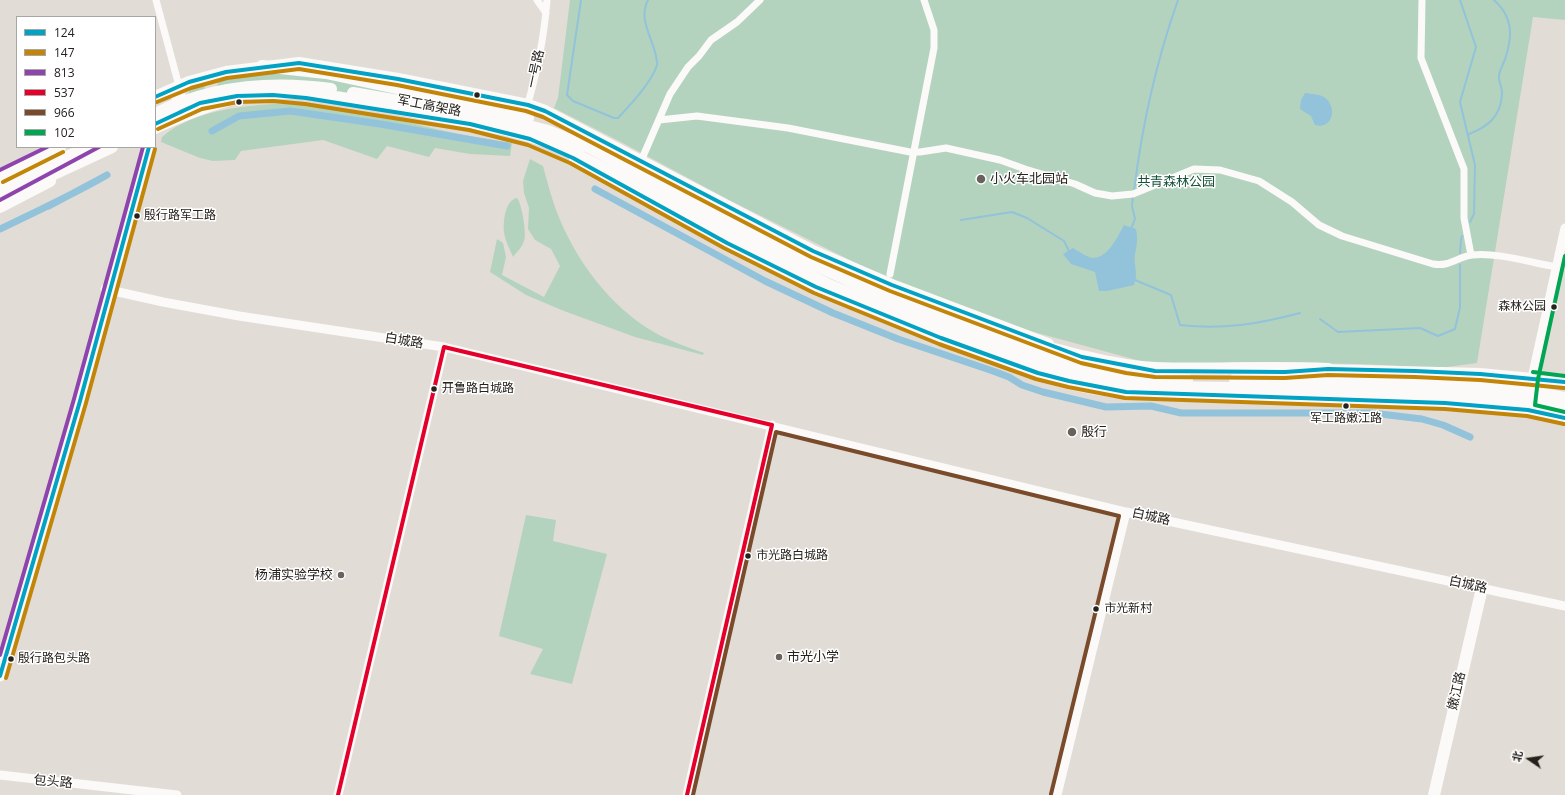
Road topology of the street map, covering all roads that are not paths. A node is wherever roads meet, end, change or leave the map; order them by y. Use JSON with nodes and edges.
{"nodes":[{"id":1,"x":156,"y":0,"type":"edge"},
{"id":2,"x":537,"y":0,"type":"edge"},
{"id":3,"x":547,"y":0,"type":"edge"},
{"id":4,"x":760,"y":0,"type":"edge"},
{"id":5,"x":924,"y":0,"type":"edge"},
{"id":6,"x":1422,"y":0,"type":"edge"},
{"id":7,"x":546,"y":14,"type":"junction"},
{"id":8,"x":262,"y":66,"type":"junction"},
{"id":9,"x":215,"y":74,"type":"junction"},
{"id":10,"x":179,"y":86,"type":"junction"},
{"id":11,"x":156,"y":97,"type":"edge"},
{"id":12,"x":218,"y":99,"type":"junction"},
{"id":13,"x":528,"y":105,"type":"junction"},
{"id":14,"x":156,"y":114,"type":"edge"},
{"id":15,"x":659,"y":120,"type":"junction"},
{"id":16,"x":156,"y":123,"type":"edge"},
{"id":17,"x":156,"y":124,"type":"edge"},
{"id":18,"x":156,"y":128,"type":"edge"},
{"id":19,"x":519,"y":136,"type":"junction"},
{"id":20,"x":576,"y":140,"type":"junction"},
{"id":21,"x":58,"y":148,"type":"edge"},
{"id":22,"x":86,"y":148,"type":"edge"},
{"id":23,"x":109,"y":148,"type":"edge"},
{"id":24,"x":141,"y":148,"type":"edge"},
{"id":25,"x":149,"y":148,"type":"edge"},
{"id":26,"x":915,"y":152,"type":"junction"},
{"id":27,"x":641,"y":161,"type":"junction"},
{"id":28,"x":0,"y":178,"type":"edge"},
{"id":29,"x":0,"y":189,"type":"edge"},
{"id":30,"x":0,"y":199,"type":"edge"},
{"id":31,"x":0,"y":207,"type":"edge"},
{"id":32,"x":1565,"y":228,"type":"edge"},
{"id":33,"x":1471,"y":256,"type":"junction"},
{"id":34,"x":1557,"y":267,"type":"junction"},
{"id":35,"x":890,"y":274,"type":"dead end"},
{"id":36,"x":108,"y":290,"type":"junction"},
{"id":37,"x":980,"y":334,"type":"junction"},
{"id":38,"x":952,"y":335,"type":"junction"},
{"id":39,"x":444,"y":347,"type":"junction"},
{"id":40,"x":1328,"y":369,"type":"junction"},
{"id":41,"x":1532,"y":378,"type":"junction"},
{"id":42,"x":1565,"y":382,"type":"edge"},
{"id":43,"x":1324,"y":398,"type":"junction"},
{"id":44,"x":1565,"y":398,"type":"edge"},
{"id":45,"x":1565,"y":409,"type":"edge"},
{"id":46,"x":1528,"y":410,"type":"junction"},
{"id":47,"x":1565,"y":418,"type":"edge"},
{"id":48,"x":772,"y":425,"type":"junction"},
{"id":49,"x":1126,"y":512,"type":"junction"},
{"id":50,"x":1482,"y":588,"type":"junction"},
{"id":51,"x":1565,"y":606,"type":"edge"},
{"id":52,"x":0,"y":653,"type":"edge"},
{"id":53,"x":0,"y":676,"type":"edge"},
{"id":54,"x":0,"y":775,"type":"edge"},
{"id":55,"x":177,"y":795,"type":"edge"},
{"id":56,"x":338,"y":795,"type":"edge"},
{"id":57,"x":687,"y":795,"type":"edge"},
{"id":58,"x":1057,"y":795,"type":"edge"},
{"id":59,"x":1434,"y":795,"type":"edge"}],
"edges":[{"from":1,"to":10,"type":"street"},
{"from":2,"to":7,"type":"street"},
{"from":3,"to":7,"type":"street","name":"一号路"},
{"from":4,"to":15,"type":"street"},
{"from":5,"to":26,"type":"street"},
{"from":6,"to":33,"type":"street"},
{"from":7,"to":13,"type":"street","name":"一号路"},
{"from":8,"to":9,"type":"main road"},
{"from":8,"to":13,"type":"main road"},
{"from":8,"to":20,"type":"main road"},
{"from":9,"to":10,"type":"main road"},
{"from":9,"to":12,"type":"main road"},
{"from":10,"to":11,"type":"main road"},
{"from":10,"to":16,"type":"main road"},
{"from":12,"to":17,"type":"main road"},
{"from":12,"to":19,"type":"main road"},
{"from":13,"to":19,"type":"street","name":"一号路"},
{"from":13,"to":27,"type":"main road"},
{"from":14,"to":20,"type":"main road","name":"军工高架路"},
{"from":15,"to":26,"type":"street"},
{"from":15,"to":27,"type":"street"},
{"from":18,"to":38,"type":"main road","name":"军工高架路"},
{"from":19,"to":43,"type":"main road"},
{"from":20,"to":37,"type":"main road","name":"军工高架路"},
{"from":21,"to":28,"type":"main road"},
{"from":22,"to":29,"type":"main road"},
{"from":23,"to":30,"type":"main road"},
{"from":23,"to":31,"type":"main road"},
{"from":24,"to":36,"type":"main road"},
{"from":25,"to":36,"type":"main road"},
{"from":26,"to":33,"type":"street"},
{"from":26,"to":35,"type":"street"},
{"from":27,"to":40,"type":"main road"},
{"from":32,"to":34,"type":"street"},
{"from":33,"to":34,"type":"street"},
{"from":34,"to":41,"type":"street"},
{"from":36,"to":39,"type":"street","name":"白城路"},
{"from":36,"to":52,"type":"main road"},
{"from":36,"to":53,"type":"main road"},
{"from":37,"to":40,"type":"main road"},
{"from":37,"to":44,"type":"main road","name":"军工高架路"},
{"from":38,"to":43,"type":"main road"},
{"from":38,"to":45,"type":"main road","name":"军工高架路"},
{"from":39,"to":48,"type":"street","name":"白城路"},
{"from":39,"to":56,"type":"street"},
{"from":40,"to":41,"type":"main road"},
{"from":41,"to":42,"type":"main road"},
{"from":41,"to":46,"type":"street"},
{"from":43,"to":46,"type":"main road"},
{"from":46,"to":47,"type":"main road"},
{"from":48,"to":49,"type":"street","name":"白城路"},
{"from":48,"to":57,"type":"street"},
{"from":49,"to":50,"type":"street","name":"白城路"},
{"from":49,"to":58,"type":"street"},
{"from":50,"to":51,"type":"street","name":"白城路"},
{"from":50,"to":59,"type":"main road","name":"嫩江路"},
{"from":54,"to":55,"type":"street","name":"包头路"}]}
